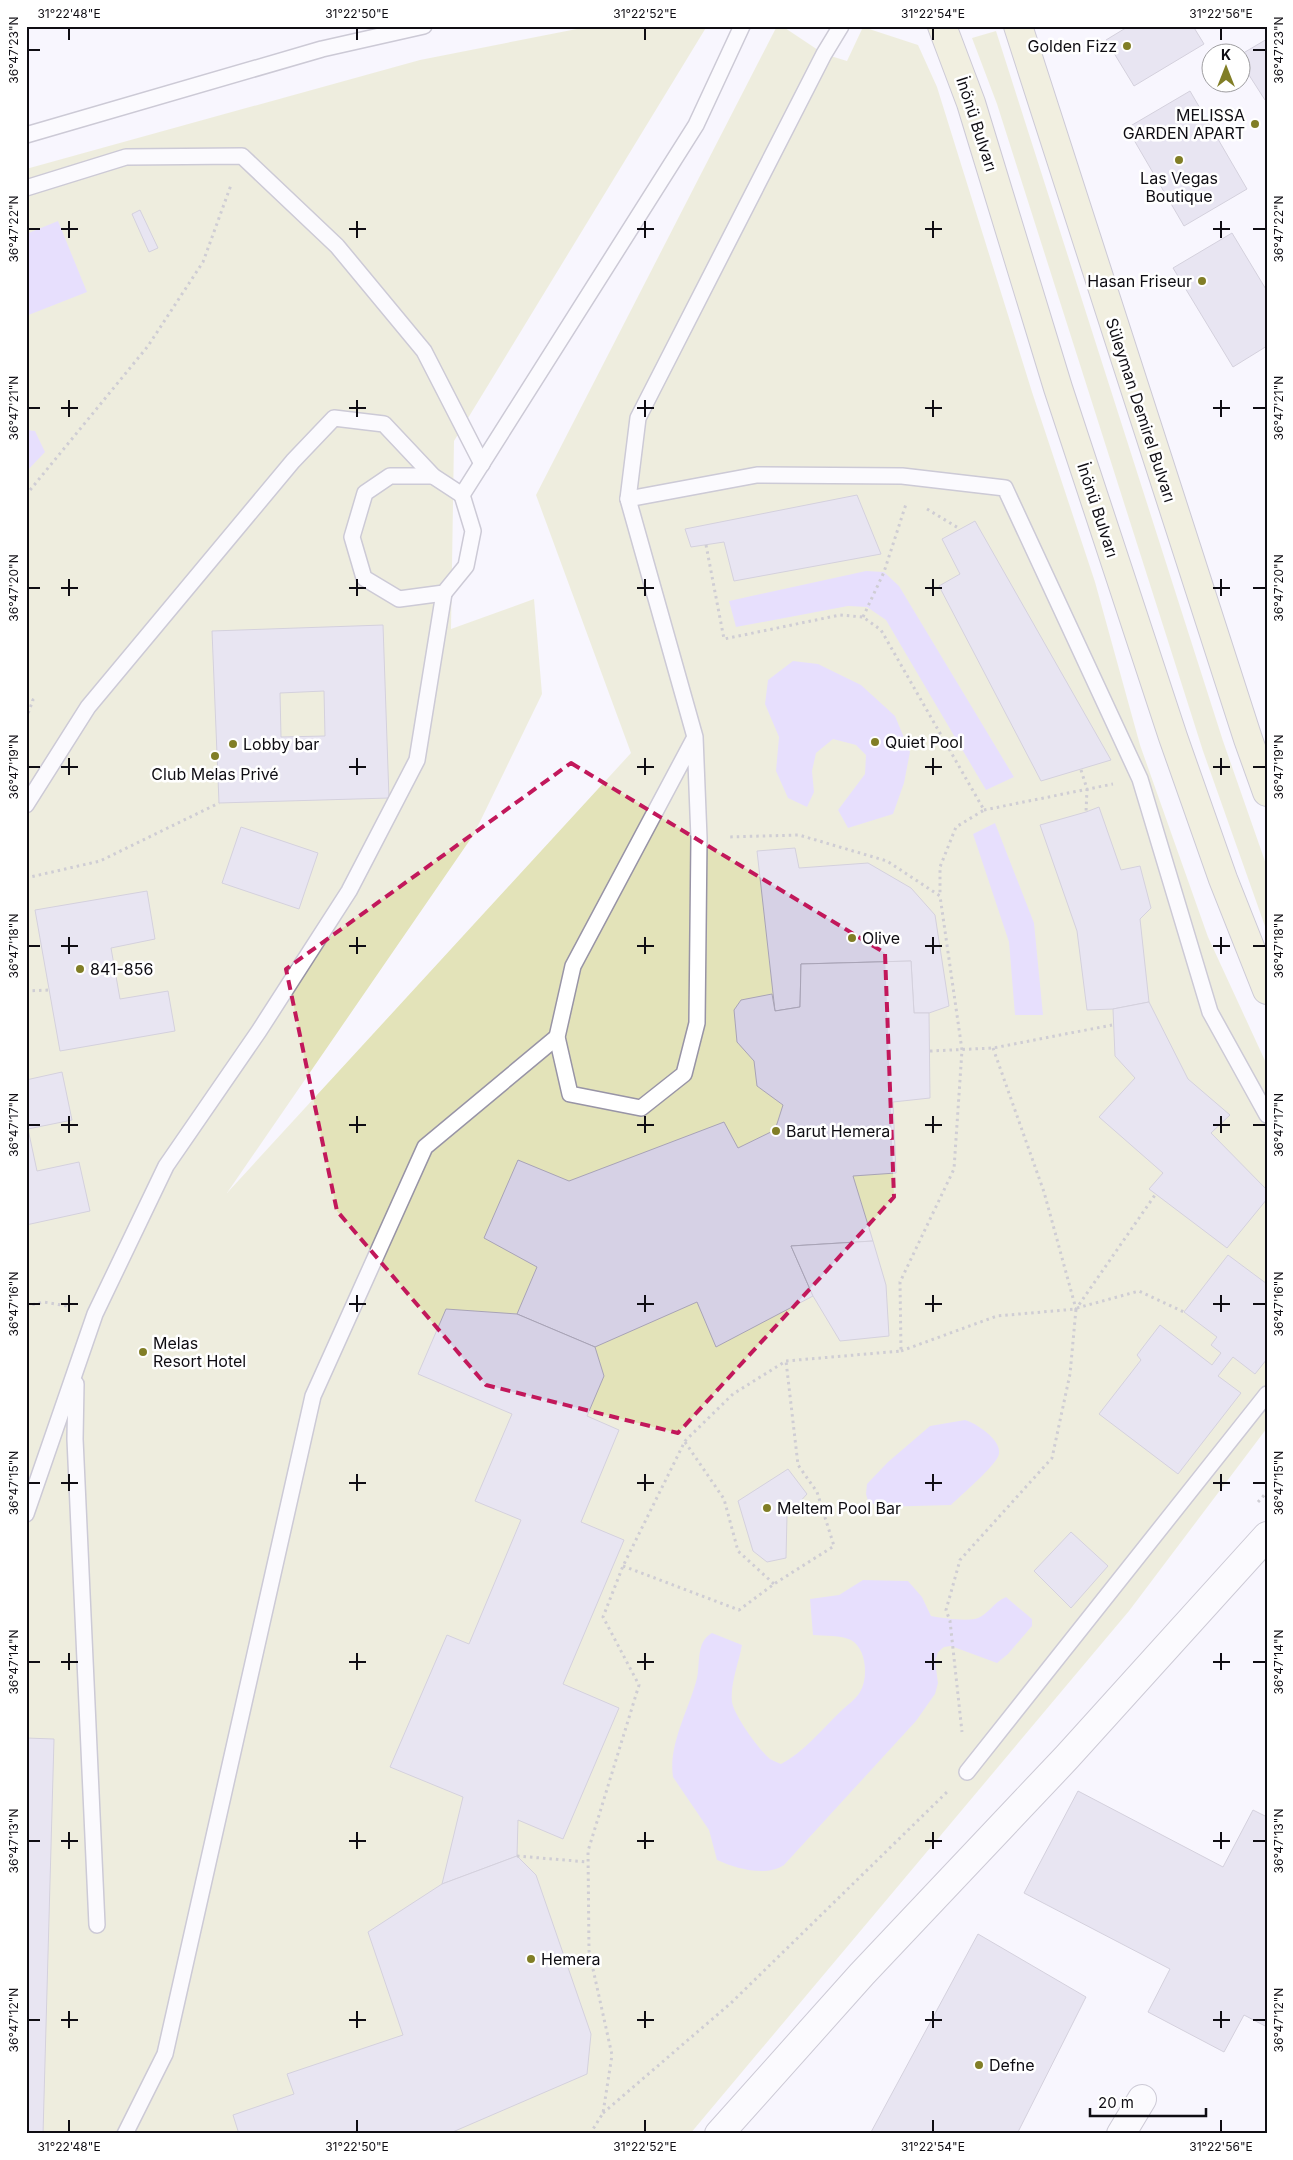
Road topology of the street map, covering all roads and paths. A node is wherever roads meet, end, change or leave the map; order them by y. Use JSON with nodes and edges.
{"nodes":[{"id":1,"x":424,"y":26,"type":"edge"},
{"id":2,"x":742,"y":26,"type":"edge"},
{"id":3,"x":841,"y":26,"type":"edge"},
{"id":4,"x":942,"y":26,"type":"edge"},
{"id":5,"x":1018,"y":26,"type":"edge"},
{"id":6,"x":26,"y":135,"type":"edge"},
{"id":7,"x":242,"y":156,"type":"junction"},
{"id":8,"x":26,"y":188,"type":"edge"},
{"id":9,"x":482,"y":464,"type":"junction"},
{"id":10,"x":433,"y":476,"type":"junction"},
{"id":11,"x":26,"y":495,"type":"edge"},
{"id":12,"x":462,"y":495,"type":"junction"},
{"id":13,"x":909,"y":497,"type":"dead end"},
{"id":14,"x":628,"y":498,"type":"junction"},
{"id":15,"x":924,"y":506,"type":"dead end"},
{"id":16,"x":960,"y":530,"type":"dead end"},
{"id":17,"x":706,"y":545,"type":"dead end"},
{"id":18,"x":444,"y":593,"type":"junction"},
{"id":19,"x":862,"y":617,"type":"junction"},
{"id":20,"x":26,"y":696,"type":"edge"},
{"id":21,"x":26,"y":719,"type":"edge"},
{"id":22,"x":695,"y":737,"type":"junction"},
{"id":23,"x":1081,"y":770,"type":"dead end"},
{"id":24,"x":1140,"y":779,"type":"junction"},
{"id":25,"x":1087,"y":789,"type":"junction"},
{"id":26,"x":1267,"y":792,"type":"edge"},
{"id":27,"x":219,"y":803,"type":"dead end"},
{"id":28,"x":26,"y":805,"type":"edge"},
{"id":29,"x":984,"y":810,"type":"junction"},
{"id":30,"x":1086,"y":812,"type":"dead end"},
{"id":31,"x":699,"y":838,"type":"junction"},
{"id":32,"x":26,"y":878,"type":"edge"},
{"id":33,"x":940,"y":896,"type":"junction"},
{"id":34,"x":49,"y":990,"type":"dead end"},
{"id":35,"x":1267,"y":990,"type":"edge"},
{"id":36,"x":26,"y":991,"type":"edge"},
{"id":37,"x":1112,"y":1025,"type":"dead end"},
{"id":38,"x":557,"y":1037,"type":"junction"},
{"id":39,"x":993,"y":1048,"type":"junction"},
{"id":40,"x":962,"y":1050,"type":"junction"},
{"id":41,"x":930,"y":1052,"type":"dead end"},
{"id":42,"x":1267,"y":1115,"type":"edge"},
{"id":43,"x":1155,"y":1195,"type":"dead end"},
{"id":44,"x":26,"y":1306,"type":"edge"},
{"id":45,"x":70,"y":1306,"type":"dead end"},
{"id":46,"x":1076,"y":1309,"type":"junction"},
{"id":47,"x":1184,"y":1312,"type":"dead end"},
{"id":48,"x":901,"y":1350,"type":"junction"},
{"id":49,"x":786,"y":1362,"type":"junction"},
{"id":50,"x":77,"y":1368,"type":"junction"},
{"id":51,"x":1267,"y":1394,"type":"edge"},
{"id":52,"x":685,"y":1441,"type":"junction"},
{"id":53,"x":26,"y":1514,"type":"edge"},
{"id":54,"x":1267,"y":1536,"type":"edge"},
{"id":55,"x":623,"y":1566,"type":"junction"},
{"id":56,"x":774,"y":1584,"type":"junction"},
{"id":57,"x":967,"y":1772,"type":"junction"},
{"id":58,"x":517,"y":1856,"type":"dead end"},
{"id":59,"x":588,"y":1862,"type":"junction"},
{"id":60,"x":97,"y":1925,"type":"dead end"},
{"id":61,"x":1142,"y":2100,"type":"dead end"},
{"id":62,"x":603,"y":2113,"type":"junction"},
{"id":63,"x":125,"y":2134,"type":"edge"},
{"id":64,"x":590,"y":2134,"type":"edge"},
{"id":65,"x":719,"y":2134,"type":"edge"},
{"id":66,"x":1121,"y":2134,"type":"edge"}],
"edges":[{"from":1,"to":6,"type":"lane"},
{"from":2,"to":9,"type":"lane"},
{"from":3,"to":14,"type":"lane"},
{"from":4,"to":35,"type":"main road","name":"İnönü Bulvarı"},
{"from":5,"to":26,"type":"main road","name":"Süleyman Demirel Bulvarı"},
{"from":7,"to":8,"type":"lane"},
{"from":7,"to":9,"type":"lane"},
{"from":7,"to":11,"type":"path"},
{"from":9,"to":12,"type":"lane"},
{"from":10,"to":12,"type":"lane"},
{"from":10,"to":18,"type":"lane"},
{"from":10,"to":28,"type":"lane"},
{"from":12,"to":18,"type":"lane"},
{"from":13,"to":19,"type":"path"},
{"from":14,"to":22,"type":"lane"},
{"from":14,"to":24,"type":"lane"},
{"from":15,"to":16,"type":"path"},
{"from":17,"to":19,"type":"path"},
{"from":18,"to":50,"type":"lane"},
{"from":19,"to":29,"type":"path"},
{"from":20,"to":21,"type":"path"},
{"from":22,"to":31,"type":"lane"},
{"from":22,"to":38,"type":"lane"},
{"from":23,"to":25,"type":"path"},
{"from":24,"to":25,"type":"path"},
{"from":24,"to":42,"type":"lane"},
{"from":25,"to":29,"type":"path"},
{"from":25,"to":30,"type":"path"},
{"from":27,"to":32,"type":"path"},
{"from":29,"to":33,"type":"path"},
{"from":31,"to":33,"type":"path"},
{"from":31,"to":38,"type":"lane"},
{"from":33,"to":40,"type":"path"},
{"from":34,"to":36,"type":"path"},
{"from":37,"to":39,"type":"path"},
{"from":38,"to":63,"type":"lane"},
{"from":39,"to":40,"type":"path"},
{"from":39,"to":46,"type":"path"},
{"from":40,"to":41,"type":"path"},
{"from":40,"to":48,"type":"path"},
{"from":43,"to":46,"type":"path"},
{"from":44,"to":45,"type":"path"},
{"from":46,"to":47,"type":"path"},
{"from":46,"to":48,"type":"path"},
{"from":46,"to":57,"type":"path"},
{"from":48,"to":49,"type":"path"},
{"from":49,"to":52,"type":"path"},
{"from":49,"to":56,"type":"path"},
{"from":50,"to":53,"type":"lane"},
{"from":50,"to":60,"type":"lane"},
{"from":51,"to":57,"type":"lane"},
{"from":52,"to":55,"type":"path"},
{"from":52,"to":56,"type":"path"},
{"from":54,"to":65,"type":"street"},
{"from":55,"to":56,"type":"path"},
{"from":55,"to":59,"type":"path"},
{"from":57,"to":62,"type":"path"},
{"from":58,"to":59,"type":"path"},
{"from":59,"to":62,"type":"path"},
{"from":61,"to":66,"type":"street"},
{"from":62,"to":64,"type":"path"}]}
